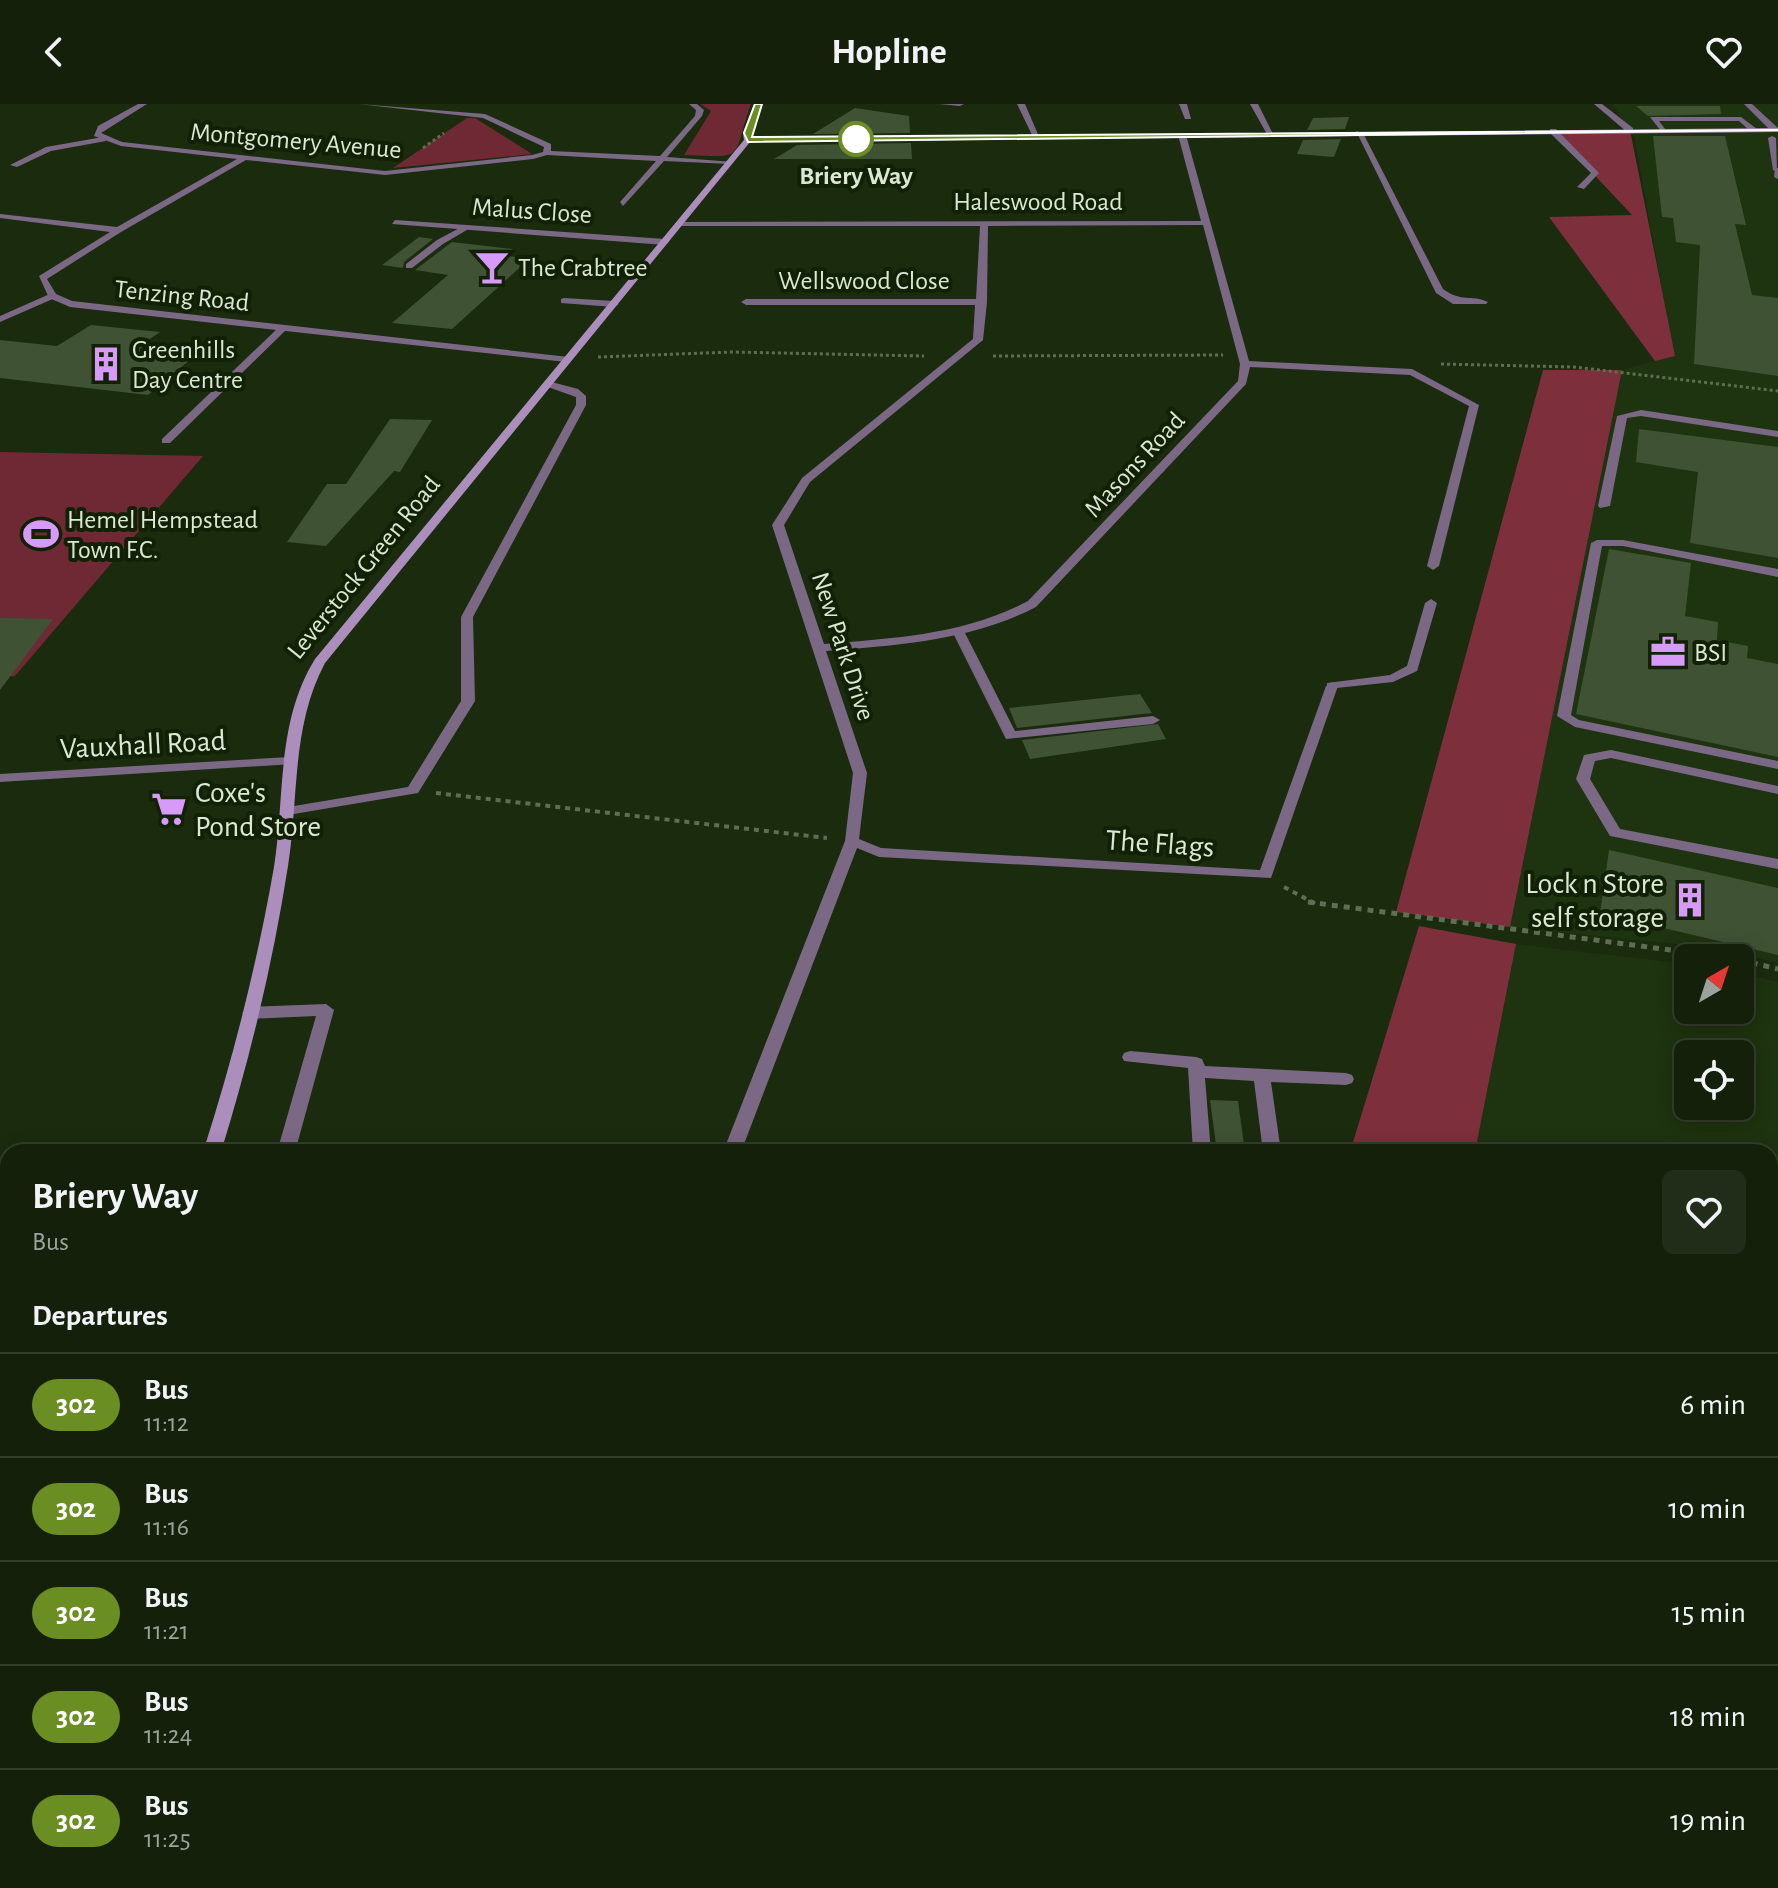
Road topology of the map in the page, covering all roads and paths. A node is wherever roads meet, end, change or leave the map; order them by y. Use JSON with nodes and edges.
{"nodes":[{"id":1,"x":143,"y":104,"type":"edge"},
{"id":2,"x":362,"y":104,"type":"edge"},
{"id":3,"x":693,"y":104,"type":"edge"},
{"id":4,"x":758,"y":104,"type":"edge"},
{"id":5,"x":943,"y":104,"type":"edge"},
{"id":6,"x":960,"y":104,"type":"edge"},
{"id":7,"x":1021,"y":104,"type":"edge"},
{"id":8,"x":1183,"y":104,"type":"edge"},
{"id":9,"x":1254,"y":104,"type":"edge"},
{"id":10,"x":1598,"y":104,"type":"edge"},
{"id":11,"x":1748,"y":104,"type":"edge"},
{"id":12,"x":472,"y":113,"type":"junction"},
{"id":13,"x":1188,"y":117,"type":"dead end"},
{"id":14,"x":1630,"y":130,"type":"junction"},
{"id":15,"x":1553,"y":131,"type":"junction"},
{"id":16,"x":1359,"y":133,"type":"junction"},
{"id":17,"x":1775,"y":133,"type":"edge"},
{"id":18,"x":1271,"y":134,"type":"junction"},
{"id":19,"x":1182,"y":135,"type":"junction"},
{"id":20,"x":1037,"y":137,"type":"junction"},
{"id":21,"x":103,"y":139,"type":"junction"},
{"id":22,"x":748,"y":140,"type":"junction"},
{"id":23,"x":547,"y":153,"type":"junction"},
{"id":24,"x":246,"y":157,"type":"junction"},
{"id":25,"x":659,"y":159,"type":"junction"},
{"id":26,"x":730,"y":162,"type":"junction"},
{"id":27,"x":14,"y":165,"type":"dead end"},
{"id":28,"x":1778,"y":172,"type":"edge"},
{"id":29,"x":385,"y":173,"type":"junction"},
{"id":30,"x":1581,"y":187,"type":"dead end"},
{"id":31,"x":623,"y":204,"type":"dead end"},
{"id":32,"x":0,"y":216,"type":"edge"},
{"id":33,"x":395,"y":222,"type":"dead end"},
{"id":34,"x":1204,"y":223,"type":"junction"},
{"id":35,"x":681,"y":224,"type":"junction"},
{"id":36,"x":984,"y":224,"type":"junction"},
{"id":37,"x":468,"y":227,"type":"junction"},
{"id":38,"x":118,"y":230,"type":"junction"},
{"id":39,"x":665,"y":242,"type":"junction"},
{"id":40,"x":409,"y":266,"type":"dead end"},
{"id":41,"x":52,"y":296,"type":"junction"},
{"id":42,"x":564,"y":301,"type":"dead end"},
{"id":43,"x":746,"y":302,"type":"dead end"},
{"id":44,"x":982,"y":302,"type":"junction"},
{"id":45,"x":1483,"y":302,"type":"dead end"},
{"id":46,"x":614,"y":304,"type":"junction"},
{"id":47,"x":0,"y":319,"type":"edge"},
{"id":48,"x":282,"y":329,"type":"junction"},
{"id":49,"x":566,"y":359,"type":"junction"},
{"id":50,"x":1244,"y":359,"type":"junction"},
{"id":51,"x":952,"y":361,"type":"junction"},
{"id":52,"x":1433,"y":364,"type":"dead end"},
{"id":53,"x":548,"y":384,"type":"junction"},
{"id":54,"x":1778,"y":391,"type":"edge"},
{"id":55,"x":1778,"y":434,"type":"edge"},
{"id":56,"x":166,"y":441,"type":"dead end"},
{"id":57,"x":1604,"y":506,"type":"dead end"},
{"id":58,"x":1433,"y":566,"type":"dead end"},
{"id":59,"x":1778,"y":573,"type":"edge"},
{"id":60,"x":1431,"y":603,"type":"dead end"},
{"id":61,"x":959,"y":633,"type":"junction"},
{"id":62,"x":821,"y":648,"type":"junction"},
{"id":63,"x":1153,"y":720,"type":"dead end"},
{"id":64,"x":289,"y":761,"type":"junction"},
{"id":65,"x":1778,"y":765,"type":"edge"},
{"id":66,"x":0,"y":778,"type":"edge"},
{"id":67,"x":413,"y":790,"type":"junction"},
{"id":68,"x":1778,"y":790,"type":"edge"},
{"id":69,"x":288,"y":811,"type":"junction"},
{"id":70,"x":852,"y":841,"type":"junction"},
{"id":71,"x":1778,"y":864,"type":"edge"},
{"id":72,"x":1266,"y":875,"type":"junction"},
{"id":73,"x":1674,"y":951,"type":"edge"},
{"id":74,"x":1754,"y":963,"type":"edge"},
{"id":75,"x":1778,"y":969,"type":"edge"},
{"id":76,"x":250,"y":1013,"type":"junction"},
{"id":77,"x":1130,"y":1057,"type":"dead end"},
{"id":78,"x":1197,"y":1072,"type":"junction"},
{"id":79,"x":1262,"y":1075,"type":"junction"},
{"id":80,"x":1346,"y":1079,"type":"dead end"},
{"id":81,"x":214,"y":1144,"type":"edge"},
{"id":82,"x":288,"y":1144,"type":"edge"},
{"id":83,"x":735,"y":1144,"type":"edge"},
{"id":84,"x":1202,"y":1144,"type":"edge"},
{"id":85,"x":1271,"y":1144,"type":"edge"}],
"edges":[{"from":1,"to":21,"type":"street"},
{"from":2,"to":12,"type":"street","name":"Montgomery Avenue"},
{"from":3,"to":25,"type":"street"},
{"from":4,"to":22,"type":"street","name":"Leverstock Green Road"},
{"from":5,"to":6,"type":"street"},
{"from":7,"to":20,"type":"street"},
{"from":8,"to":13,"type":"street"},
{"from":9,"to":18,"type":"street"},
{"from":10,"to":14,"type":"street"},
{"from":11,"to":17,"type":"street"},
{"from":12,"to":23,"type":"street","name":"Montgomery Avenue"},
{"from":12,"to":29,"type":"path"},
{"from":14,"to":15,"type":"street"},
{"from":14,"to":17,"type":"street"},
{"from":15,"to":16,"type":"street"},
{"from":15,"to":30,"type":"street"},
{"from":16,"to":18,"type":"street"},
{"from":16,"to":45,"type":"street"},
{"from":17,"to":28,"type":"street"},
{"from":18,"to":19,"type":"street"},
{"from":19,"to":20,"type":"street"},
{"from":19,"to":34,"type":"street"},
{"from":20,"to":22,"type":"street"},
{"from":21,"to":24,"type":"street","name":"Montgomery Avenue"},
{"from":21,"to":27,"type":"street"},
{"from":22,"to":26,"type":"street","name":"Leverstock Green Road"},
{"from":23,"to":25,"type":"street","name":"Montgomery Avenue"},
{"from":23,"to":29,"type":"street","name":"Montgomery Avenue"},
{"from":24,"to":29,"type":"street","name":"Montgomery Avenue"},
{"from":24,"to":38,"type":"street","name":"Tenzing Road"},
{"from":25,"to":26,"type":"street","name":"Montgomery Avenue"},
{"from":25,"to":31,"type":"street"},
{"from":26,"to":35,"type":"street","name":"Leverstock Green Road"},
{"from":32,"to":38,"type":"street"},
{"from":33,"to":37,"type":"street","name":"Malus Close"},
{"from":34,"to":36,"type":"street","name":"Haleswood Road"},
{"from":34,"to":50,"type":"street"},
{"from":35,"to":36,"type":"street","name":"Haleswood Road"},
{"from":35,"to":39,"type":"street","name":"Leverstock Green Road"},
{"from":36,"to":44,"type":"street","name":"New Park Drive"},
{"from":37,"to":39,"type":"street","name":"Malus Close"},
{"from":37,"to":40,"type":"street"},
{"from":38,"to":41,"type":"street","name":"Tenzing Road"},
{"from":39,"to":46,"type":"street","name":"Leverstock Green Road"},
{"from":41,"to":47,"type":"street"},
{"from":41,"to":48,"type":"street","name":"Tenzing Road"},
{"from":42,"to":46,"type":"street"},
{"from":43,"to":44,"type":"street","name":"Wellswood Close"},
{"from":44,"to":51,"type":"street","name":"New Park Drive"},
{"from":46,"to":49,"type":"street","name":"Leverstock Green Road"},
{"from":48,"to":49,"type":"street","name":"Tenzing Road"},
{"from":48,"to":56,"type":"street"},
{"from":49,"to":51,"type":"path"},
{"from":49,"to":53,"type":"street","name":"Leverstock Green Road"},
{"from":50,"to":51,"type":"path"},
{"from":50,"to":58,"type":"street"},
{"from":50,"to":61,"type":"street","name":"Masons Road"},
{"from":51,"to":62,"type":"street","name":"New Park Drive"},
{"from":52,"to":54,"type":"path"},
{"from":53,"to":64,"type":"street","name":"Leverstock Green Road"},
{"from":53,"to":67,"type":"street"},
{"from":55,"to":57,"type":"street"},
{"from":59,"to":65,"type":"street"},
{"from":60,"to":72,"type":"street"},
{"from":61,"to":62,"type":"street","name":"Masons Road"},
{"from":61,"to":63,"type":"street"},
{"from":62,"to":70,"type":"street","name":"New Park Drive"},
{"from":64,"to":66,"type":"street","name":"Vauxhall Road"},
{"from":64,"to":69,"type":"street","name":"Leverstock Green Road"},
{"from":67,"to":69,"type":"street"},
{"from":67,"to":70,"type":"path"},
{"from":68,"to":71,"type":"street"},
{"from":69,"to":76,"type":"street","name":"Leverstock Green Road"},
{"from":70,"to":72,"type":"street","name":"The Flags"},
{"from":70,"to":83,"type":"street","name":"New Park Drive"},
{"from":72,"to":73,"type":"path"},
{"from":74,"to":75,"type":"path"},
{"from":76,"to":81,"type":"street","name":"Leverstock Green Road"},
{"from":76,"to":82,"type":"street"},
{"from":77,"to":78,"type":"street"},
{"from":78,"to":79,"type":"street"},
{"from":78,"to":84,"type":"street"},
{"from":79,"to":80,"type":"street"},
{"from":79,"to":85,"type":"street"}]}
